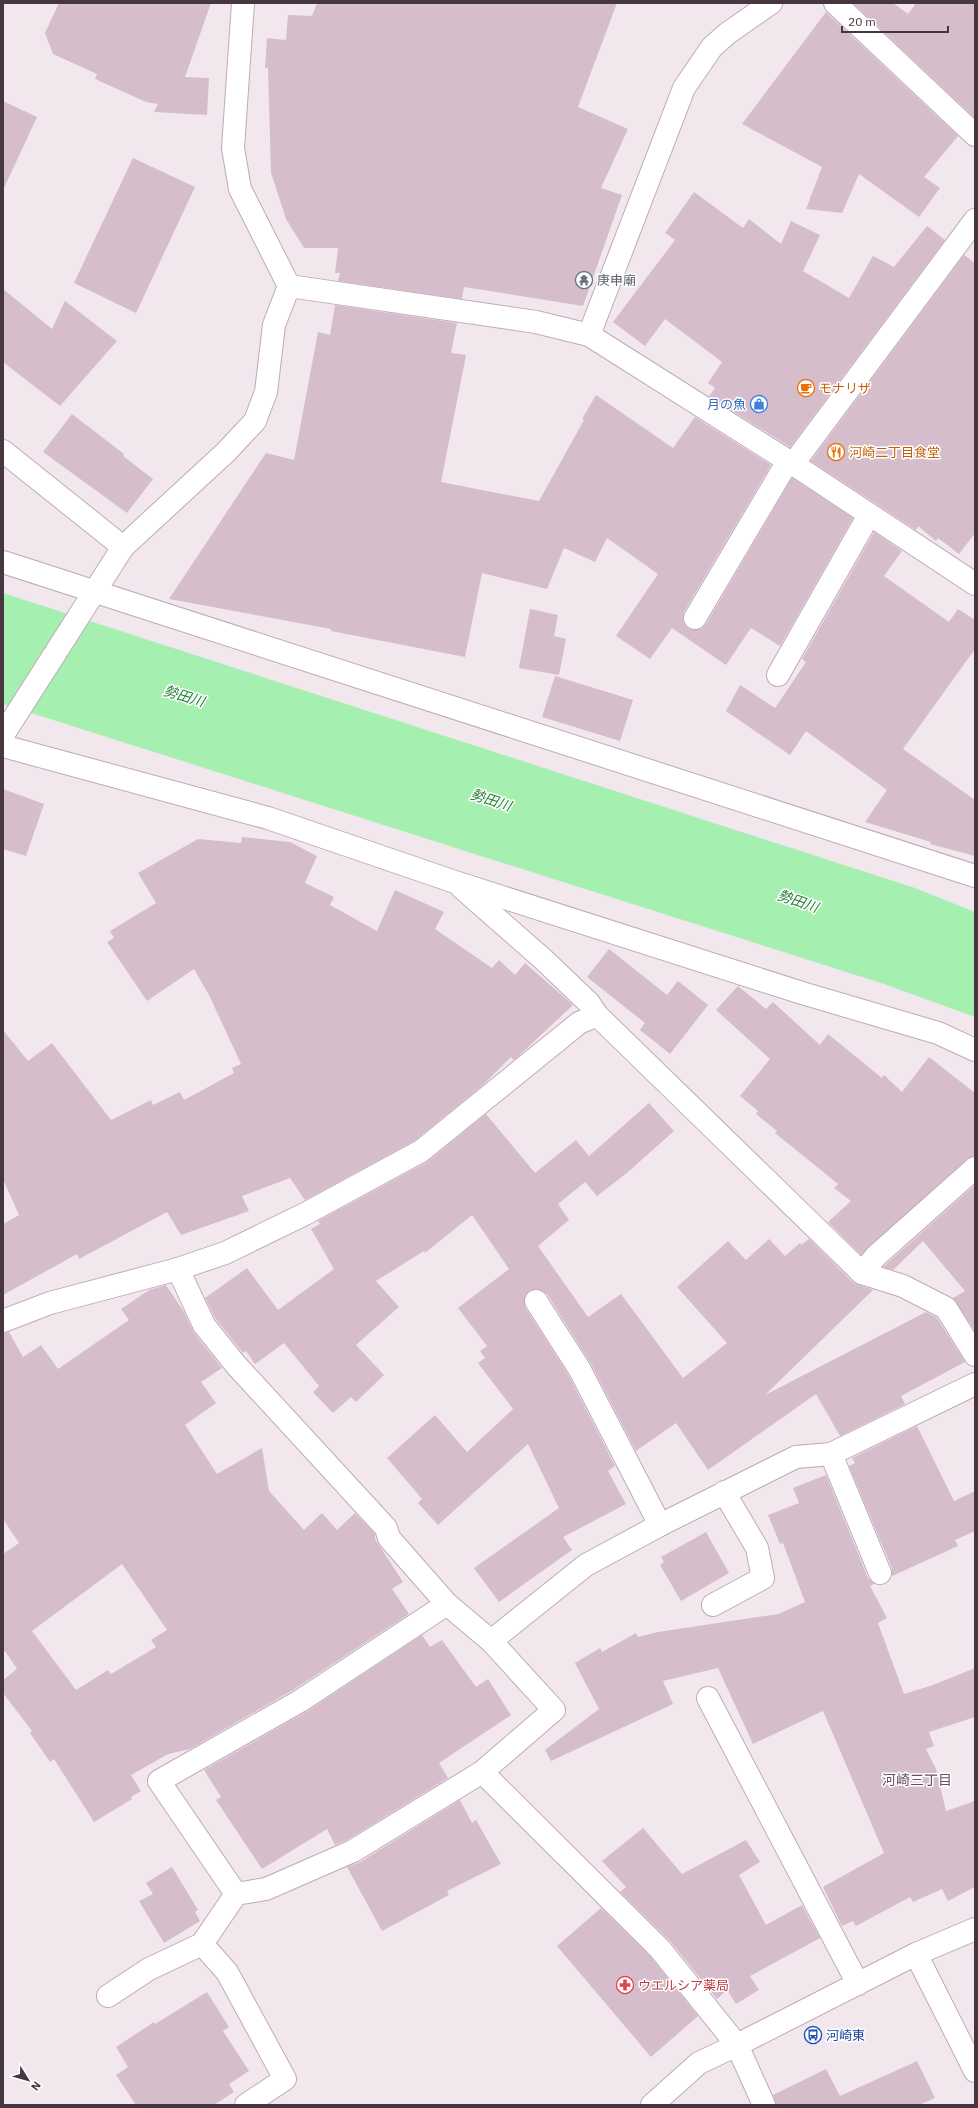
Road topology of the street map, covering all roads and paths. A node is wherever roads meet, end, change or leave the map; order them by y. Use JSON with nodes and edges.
{"nodes":[{"id":1,"x":243,"y":3,"type":"edge"},
{"id":2,"x":771,"y":3,"type":"edge"},
{"id":3,"x":835,"y":3,"type":"edge"},
{"id":4,"x":975,"y":135,"type":"edge"},
{"id":5,"x":975,"y":220,"type":"edge"},
{"id":6,"x":289,"y":286,"type":"junction"},
{"id":7,"x":589,"y":335,"type":"junction"},
{"id":8,"x":3,"y":451,"type":"edge"},
{"id":9,"x":791,"y":463,"type":"junction"},
{"id":10,"x":869,"y":515,"type":"junction"},
{"id":11,"x":124,"y":547,"type":"junction"},
{"id":12,"x":3,"y":562,"type":"edge"},
{"id":13,"x":975,"y":584,"type":"edge"},
{"id":14,"x":89,"y":599,"type":"junction"},
{"id":15,"x":695,"y":618,"type":"dead end"},
{"id":16,"x":778,"y":675,"type":"dead end"},
{"id":17,"x":5,"y":736,"type":"edge"},
{"id":18,"x":975,"y":876,"type":"edge"},
{"id":19,"x":455,"y":882,"type":"junction"},
{"id":20,"x":597,"y":1015,"type":"junction"},
{"id":21,"x":975,"y":1050,"type":"edge"},
{"id":22,"x":975,"y":1168,"type":"edge"},
{"id":23,"x":178,"y":1269,"type":"junction"},
{"id":24,"x":862,"y":1273,"type":"junction"},
{"id":25,"x":536,"y":1301,"type":"dead end"},
{"id":26,"x":3,"y":1321,"type":"edge"},
{"id":27,"x":975,"y":1355,"type":"edge"},
{"id":28,"x":975,"y":1384,"type":"edge"},
{"id":29,"x":831,"y":1454,"type":"junction"},
{"id":30,"x":724,"y":1492,"type":"junction"},
{"id":31,"x":660,"y":1525,"type":"junction"},
{"id":32,"x":880,"y":1573,"type":"dead end"},
{"id":33,"x":447,"y":1604,"type":"junction"},
{"id":34,"x":713,"y":1605,"type":"dead end"},
{"id":35,"x":491,"y":1641,"type":"junction"},
{"id":36,"x":708,"y":1698,"type":"dead end"},
{"id":37,"x":482,"y":1772,"type":"junction"},
{"id":38,"x":236,"y":1894,"type":"junction"},
{"id":39,"x":975,"y":1929,"type":"edge"},
{"id":40,"x":202,"y":1944,"type":"junction"},
{"id":41,"x":916,"y":1954,"type":"junction"},
{"id":42,"x":858,"y":1984,"type":"junction"},
{"id":43,"x":108,"y":1996,"type":"dead end"},
{"id":44,"x":737,"y":2045,"type":"junction"},
{"id":45,"x":975,"y":2071,"type":"edge"},
{"id":46,"x":246,"y":2105,"type":"edge"},
{"id":47,"x":652,"y":2105,"type":"edge"},
{"id":48,"x":764,"y":2105,"type":"edge"}],
"edges":[{"from":1,"to":6,"type":"street"},
{"from":2,"to":7,"type":"street"},
{"from":3,"to":4,"type":"street"},
{"from":5,"to":9,"type":"street"},
{"from":6,"to":7,"type":"street"},
{"from":6,"to":11,"type":"street"},
{"from":7,"to":9,"type":"street"},
{"from":8,"to":11,"type":"street"},
{"from":9,"to":10,"type":"street"},
{"from":9,"to":15,"type":"street"},
{"from":10,"to":13,"type":"street"},
{"from":10,"to":16,"type":"street"},
{"from":11,"to":14,"type":"street"},
{"from":12,"to":14,"type":"street"},
{"from":14,"to":17,"type":"street"},
{"from":14,"to":18,"type":"street"},
{"from":17,"to":19,"type":"street"},
{"from":19,"to":20,"type":"street"},
{"from":19,"to":21,"type":"street"},
{"from":20,"to":23,"type":"street"},
{"from":20,"to":24,"type":"street"},
{"from":22,"to":24,"type":"street"},
{"from":23,"to":26,"type":"street"},
{"from":23,"to":33,"type":"street"},
{"from":24,"to":27,"type":"street"},
{"from":25,"to":31,"type":"street"},
{"from":28,"to":29,"type":"street"},
{"from":29,"to":30,"type":"street"},
{"from":29,"to":32,"type":"street"},
{"from":30,"to":31,"type":"street"},
{"from":30,"to":34,"type":"street"},
{"from":31,"to":35,"type":"street"},
{"from":33,"to":35,"type":"street"},
{"from":33,"to":38,"type":"street"},
{"from":35,"to":37,"type":"street"},
{"from":36,"to":42,"type":"street"},
{"from":37,"to":38,"type":"street"},
{"from":37,"to":44,"type":"street"},
{"from":38,"to":40,"type":"street"},
{"from":39,"to":41,"type":"street"},
{"from":40,"to":43,"type":"street"},
{"from":40,"to":46,"type":"street"},
{"from":41,"to":42,"type":"street"},
{"from":41,"to":45,"type":"street"},
{"from":42,"to":44,"type":"street"},
{"from":44,"to":47,"type":"street"},
{"from":44,"to":48,"type":"street"}]}
